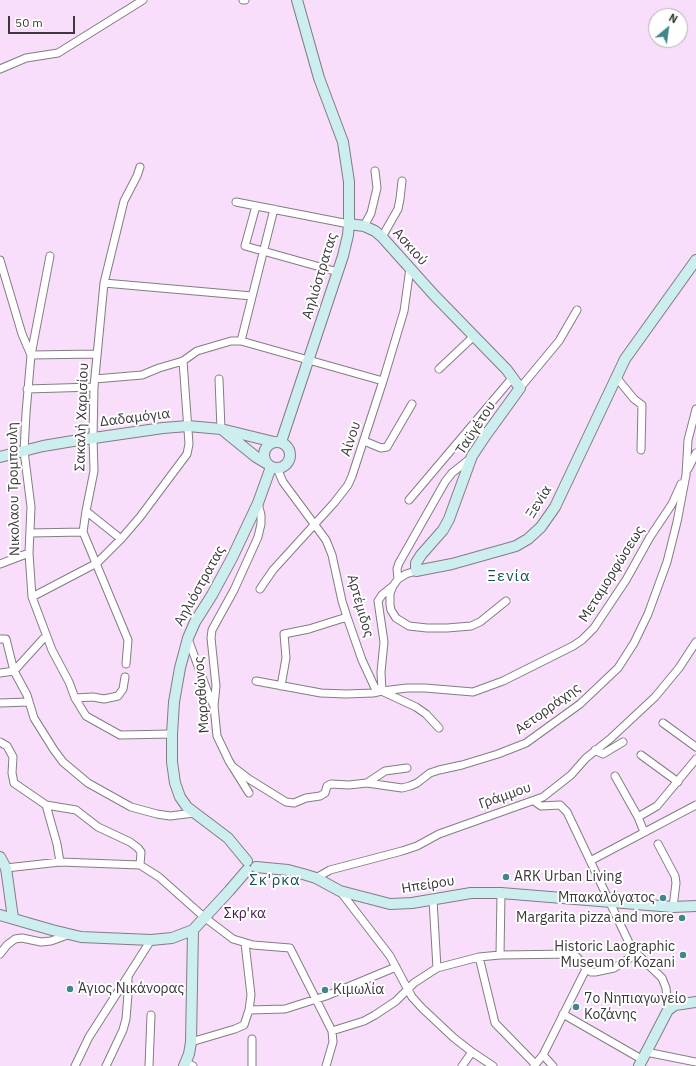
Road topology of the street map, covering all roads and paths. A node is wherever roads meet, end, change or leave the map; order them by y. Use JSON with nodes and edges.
{"nodes":[{"id":1,"x":143,"y":0,"type":"edge"},
{"id":2,"x":297,"y":0,"type":"edge"},
{"id":3,"x":0,"y":69,"type":"edge"},
{"id":4,"x":140,"y":167,"type":"dead end"},
{"id":5,"x":376,"y":171,"type":"dead end"},
{"id":6,"x":402,"y":181,"type":"dead end"},
{"id":7,"x":236,"y":202,"type":"dead end"},
{"id":8,"x":256,"y":206,"type":"junction"},
{"id":9,"x":274,"y":209,"type":"junction"},
{"id":10,"x":349,"y":224,"type":"junction"},
{"id":11,"x":364,"y":226,"type":"junction"},
{"id":12,"x":382,"y":237,"type":"junction"},
{"id":13,"x":264,"y":251,"type":"junction"},
{"id":14,"x":50,"y":256,"type":"dead end"},
{"id":15,"x":0,"y":260,"type":"edge"},
{"id":16,"x":696,"y":260,"type":"edge"},
{"id":17,"x":410,"y":268,"type":"junction"},
{"id":18,"x":338,"y":272,"type":"junction"},
{"id":19,"x":104,"y":283,"type":"junction"},
{"id":20,"x":252,"y":296,"type":"junction"},
{"id":21,"x":577,"y":310,"type":"dead end"},
{"id":22,"x":474,"y":336,"type":"junction"},
{"id":23,"x":240,"y":341,"type":"junction"},
{"id":24,"x":97,"y":354,"type":"junction"},
{"id":25,"x":31,"y":355,"type":"junction"},
{"id":26,"x":308,"y":360,"type":"junction"},
{"id":27,"x":183,"y":361,"type":"junction"},
{"id":28,"x":439,"y":368,"type":"dead end"},
{"id":29,"x":513,"y":377,"type":"junction"},
{"id":30,"x":616,"y":377,"type":"junction"},
{"id":31,"x":219,"y":378,"type":"dead end"},
{"id":32,"x":95,"y":379,"type":"junction"},
{"id":33,"x":383,"y":381,"type":"junction"},
{"id":34,"x":94,"y":387,"type":"junction"},
{"id":35,"x":520,"y":388,"type":"junction"},
{"id":36,"x":28,"y":389,"type":"junction"},
{"id":37,"x":412,"y":404,"type":"dead end"},
{"id":38,"x":696,"y":409,"type":"edge"},
{"id":39,"x":474,"y":423,"type":"junction"},
{"id":40,"x":188,"y":426,"type":"junction"},
{"id":41,"x":221,"y":428,"type":"junction"},
{"id":42,"x":486,"y":435,"type":"junction"},
{"id":43,"x":93,"y":438,"type":"junction"},
{"id":44,"x":364,"y":441,"type":"junction"},
{"id":45,"x":278,"y":442,"type":"junction"},
{"id":46,"x":641,"y":450,"type":"dead end"},
{"id":47,"x":24,"y":451,"type":"junction"},
{"id":48,"x":696,"y":453,"type":"edge"},
{"id":49,"x":472,"y":456,"type":"junction"},
{"id":50,"x":0,"y":457,"type":"edge"},
{"id":51,"x":272,"y":466,"type":"junction"},
{"id":52,"x":686,"y":475,"type":"junction"},
{"id":53,"x":409,"y":500,"type":"dead end"},
{"id":54,"x":258,"y":503,"type":"junction"},
{"id":55,"x":86,"y":511,"type":"junction"},
{"id":56,"x":315,"y":524,"type":"junction"},
{"id":57,"x":83,"y":532,"type":"junction"},
{"id":58,"x":30,"y":533,"type":"junction"},
{"id":59,"x":121,"y":539,"type":"junction"},
{"id":60,"x":29,"y":553,"type":"junction"},
{"id":61,"x":97,"y":563,"type":"junction"},
{"id":62,"x":0,"y":564,"type":"edge"},
{"id":63,"x":416,"y":570,"type":"junction"},
{"id":64,"x":398,"y":579,"type":"junction"},
{"id":65,"x":393,"y":586,"type":"junction"},
{"id":66,"x":260,"y":589,"type":"dead end"},
{"id":67,"x":32,"y":597,"type":"junction"},
{"id":68,"x":506,"y":601,"type":"dead end"},
{"id":69,"x":347,"y":617,"type":"junction"},
{"id":70,"x":188,"y":638,"type":"junction"},
{"id":71,"x":0,"y":639,"type":"edge"},
{"id":72,"x":43,"y":639,"type":"dead end"},
{"id":73,"x":696,"y":642,"type":"edge"},
{"id":74,"x":126,"y":664,"type":"dead end"},
{"id":75,"x":14,"y":671,"type":"junction"},
{"id":76,"x":0,"y":673,"type":"edge"},
{"id":77,"x":125,"y":677,"type":"dead end"},
{"id":78,"x":256,"y":681,"type":"dead end"},
{"id":79,"x":281,"y":686,"type":"junction"},
{"id":80,"x":382,"y":691,"type":"junction"},
{"id":81,"x":75,"y":698,"type":"junction"},
{"id":82,"x":29,"y":702,"type":"junction"},
{"id":83,"x":0,"y":703,"type":"edge"},
{"id":84,"x":214,"y":706,"type":"junction"},
{"id":85,"x":663,"y":723,"type":"dead end"},
{"id":86,"x":439,"y":728,"type":"dead end"},
{"id":87,"x":172,"y":734,"type":"junction"},
{"id":88,"x":0,"y":742,"type":"edge"},
{"id":89,"x":623,"y":742,"type":"dead end"},
{"id":90,"x":696,"y":747,"type":"edge"},
{"id":91,"x":595,"y":750,"type":"junction"},
{"id":92,"x":641,"y":755,"type":"dead end"},
{"id":93,"x":696,"y":759,"type":"edge"},
{"id":94,"x":232,"y":766,"type":"junction"},
{"id":95,"x":407,"y":768,"type":"dead end"},
{"id":96,"x":615,"y":776,"type":"dead end"},
{"id":97,"x":678,"y":782,"type":"junction"},
{"id":98,"x":367,"y":783,"type":"junction"},
{"id":99,"x":249,"y":793,"type":"dead end"},
{"id":100,"x":534,"y":801,"type":"junction"},
{"id":101,"x":46,"y":805,"type":"junction"},
{"id":102,"x":696,"y":805,"type":"edge"},
{"id":103,"x":194,"y":813,"type":"junction"},
{"id":104,"x":638,"y":817,"type":"junction"},
{"id":105,"x":644,"y":832,"type":"junction"},
{"id":106,"x":658,"y":844,"type":"dead end"},
{"id":107,"x":0,"y":856,"type":"edge"},
{"id":108,"x":590,"y":861,"type":"junction"},
{"id":109,"x":60,"y":862,"type":"junction"},
{"id":110,"x":140,"y":865,"type":"junction"},
{"id":111,"x":250,"y":866,"type":"junction"},
{"id":112,"x":3,"y":868,"type":"edge"},
{"id":113,"x":316,"y":878,"type":"junction"},
{"id":114,"x":340,"y":891,"type":"junction"},
{"id":115,"x":501,"y":893,"type":"junction"},
{"id":116,"x":433,"y":900,"type":"junction"},
{"id":117,"x":609,"y":902,"type":"junction"},
{"id":118,"x":696,"y":906,"type":"edge"},
{"id":119,"x":673,"y":907,"type":"junction"},
{"id":120,"x":0,"y":915,"type":"edge"},
{"id":121,"x":204,"y":917,"type":"junction"},
{"id":122,"x":13,"y":918,"type":"junction"},
{"id":123,"x":193,"y":930,"type":"junction"},
{"id":124,"x":70,"y":934,"type":"junction"},
{"id":125,"x":151,"y":940,"type":"junction"},
{"id":126,"x":245,"y":943,"type":"junction"},
{"id":127,"x":0,"y":954,"type":"edge"},
{"id":128,"x":636,"y":954,"type":"junction"},
{"id":129,"x":500,"y":955,"type":"junction"},
{"id":130,"x":479,"y":958,"type":"junction"},
{"id":131,"x":396,"y":967,"type":"junction"},
{"id":132,"x":437,"y":968,"type":"junction"},
{"id":133,"x":586,"y":969,"type":"junction"},
{"id":134,"x":128,"y":976,"type":"junction"},
{"id":135,"x":407,"y":988,"type":"junction"},
{"id":136,"x":317,"y":999,"type":"junction"},
{"id":137,"x":696,"y":1002,"type":"edge"},
{"id":138,"x":249,"y":1010,"type":"junction"},
{"id":139,"x":668,"y":1010,"type":"junction"},
{"id":140,"x":563,"y":1014,"type":"junction"},
{"id":141,"x":151,"y":1015,"type":"dead end"},
{"id":142,"x":332,"y":1031,"type":"junction"},
{"id":143,"x":252,"y":1039,"type":"dead end"},
{"id":144,"x":191,"y":1042,"type":"junction"},
{"id":145,"x":472,"y":1052,"type":"junction"},
{"id":146,"x":543,"y":1055,"type":"junction"},
{"id":147,"x":643,"y":1059,"type":"edge"},
{"id":148,"x":696,"y":1062,"type":"edge"},
{"id":149,"x":187,"y":1065,"type":"edge"},
{"id":150,"x":535,"y":1065,"type":"edge"},
{"id":151,"x":75,"y":1066,"type":"edge"},
{"id":152,"x":106,"y":1066,"type":"edge"},
{"id":153,"x":149,"y":1066,"type":"edge"},
{"id":154,"x":252,"y":1066,"type":"edge"},
{"id":155,"x":326,"y":1066,"type":"edge"},
{"id":156,"x":462,"y":1066,"type":"edge"},
{"id":157,"x":493,"y":1066,"type":"edge"},
{"id":158,"x":553,"y":1066,"type":"edge"}],
"edges":[{"from":1,"to":3,"type":"street"},
{"from":2,"to":10,"type":"street","name":"Αηλιόστρατας"},
{"from":4,"to":19,"type":"street","name":"Σακαλή Χαρισίου"},
{"from":5,"to":11,"type":"street"},
{"from":6,"to":12,"type":"street"},
{"from":7,"to":8,"type":"street","name":"Ασκιού"},
{"from":8,"to":9,"type":"street","name":"Ασκιού"},
{"from":8,"to":13,"type":"street"},
{"from":9,"to":10,"type":"street","name":"Ασκιού"},
{"from":9,"to":13,"type":"street"},
{"from":10,"to":11,"type":"street","name":"Ασκιού"},
{"from":10,"to":18,"type":"street","name":"Αηλιόστρατας"},
{"from":11,"to":12,"type":"street","name":"Ασκιού"},
{"from":12,"to":17,"type":"street","name":"Ασκιού"},
{"from":13,"to":18,"type":"street"},
{"from":13,"to":20,"type":"street"},
{"from":14,"to":25,"type":"street","name":"Νικολαου Τρομπουλη"},
{"from":15,"to":25,"type":"street"},
{"from":16,"to":30,"type":"street","name":"Ξενία"},
{"from":17,"to":22,"type":"street","name":"Ασκιού"},
{"from":17,"to":33,"type":"street","name":"Αίνου"},
{"from":18,"to":26,"type":"street","name":"Αηλιόστρατας"},
{"from":19,"to":20,"type":"street"},
{"from":19,"to":24,"type":"street","name":"Σακαλή Χαρισίου"},
{"from":20,"to":23,"type":"street"},
{"from":21,"to":35,"type":"street","name":"Ταϋγέτου"},
{"from":22,"to":28,"type":"street"},
{"from":22,"to":29,"type":"street","name":"Ασκιού"},
{"from":23,"to":26,"type":"street"},
{"from":23,"to":27,"type":"street"},
{"from":24,"to":25,"type":"street"},
{"from":24,"to":32,"type":"street","name":"Σακαλή Χαρισίου"},
{"from":25,"to":36,"type":"street","name":"Νικολαου Τρομπουλη"},
{"from":26,"to":33,"type":"street"},
{"from":26,"to":45,"type":"street","name":"Αηλιόστρατας"},
{"from":27,"to":32,"type":"street"},
{"from":27,"to":40,"type":"street"},
{"from":29,"to":35,"type":"street","name":"Ασκιού"},
{"from":29,"to":39,"type":"street"},
{"from":30,"to":46,"type":"street"},
{"from":30,"to":63,"type":"street","name":"Ξενία"},
{"from":31,"to":41,"type":"street"},
{"from":32,"to":34,"type":"street","name":"Σακαλή Χαρισίου"},
{"from":33,"to":44,"type":"street","name":"Αίνου"},
{"from":34,"to":36,"type":"street"},
{"from":34,"to":43,"type":"street","name":"Σακαλή Χαρισίου"},
{"from":35,"to":42,"type":"street","name":"Ταϋγέτου"},
{"from":36,"to":47,"type":"street","name":"Νικολαου Τρομπουλη"},
{"from":37,"to":44,"type":"street"},
{"from":38,"to":52,"type":"street"},
{"from":39,"to":42,"type":"street"},
{"from":39,"to":53,"type":"street"},
{"from":40,"to":41,"type":"street","name":"Δαδαμόγια"},
{"from":40,"to":43,"type":"street","name":"Δαδαμόγια"},
{"from":40,"to":59,"type":"street"},
{"from":41,"to":45,"type":"street","name":"Δαδαμόγια"},
{"from":41,"to":51,"type":"street","name":"Αρτέμιδος"},
{"from":42,"to":49,"type":"street","name":"Ταϋγέτου"},
{"from":43,"to":47,"type":"street","name":"Δαδαμόγια"},
{"from":43,"to":55,"type":"street","name":"Σακαλή Χαρισίου"},
{"from":44,"to":56,"type":"street","name":"Αίνου"},
{"from":45,"to":51,"type":"street","name":"Αηλιόστρατας"},
{"from":45,"to":51,"type":"street","name":"Αηλιόστρατας"},
{"from":47,"to":50,"type":"street","name":"Δαδαμόγια"},
{"from":47,"to":58,"type":"street","name":"Νικολαου Τρομπουλη"},
{"from":48,"to":52,"type":"street","name":"Μεταμορφώσεως"},
{"from":49,"to":63,"type":"street","name":"Ταϋγέτου"},
{"from":49,"to":64,"type":"street"},
{"from":51,"to":54,"type":"street","name":"Αηλιόστρατας"},
{"from":51,"to":56,"type":"street","name":"Αρτέμιδος"},
{"from":52,"to":80,"type":"street","name":"Μεταμορφώσεως"},
{"from":52,"to":98,"type":"street","name":"Αετορράχης"},
{"from":54,"to":70,"type":"street","name":"Αηλιόστρατας"},
{"from":54,"to":84,"type":"street","name":"Μαραθώνος"},
{"from":55,"to":57,"type":"street","name":"Σακαλή Χαρισίου"},
{"from":55,"to":59,"type":"street"},
{"from":56,"to":66,"type":"street","name":"Αίνου"},
{"from":56,"to":69,"type":"street","name":"Αρτέμιδος"},
{"from":57,"to":58,"type":"street"},
{"from":57,"to":61,"type":"street"},
{"from":58,"to":60,"type":"street","name":"Νικολαου Τρομπουλη"},
{"from":59,"to":61,"type":"street"},
{"from":60,"to":62,"type":"street"},
{"from":60,"to":67,"type":"street","name":"Νικολαου Τρομπουλη"},
{"from":61,"to":67,"type":"street"},
{"from":61,"to":74,"type":"street"},
{"from":63,"to":64,"type":"street","name":"Ξενία"},
{"from":64,"to":65,"type":"street","name":"Ξενία"},
{"from":65,"to":68,"type":"street","name":"Ξενία"},
{"from":65,"to":80,"type":"street"},
{"from":67,"to":81,"type":"street","name":"Νικολαου Τρομπουλη"},
{"from":69,"to":79,"type":"street"},
{"from":69,"to":80,"type":"street","name":"Αρτέμιδος"},
{"from":70,"to":84,"type":"street"},
{"from":70,"to":87,"type":"street","name":"Αηλιόστρατας"},
{"from":71,"to":75,"type":"street"},
{"from":72,"to":75,"type":"street"},
{"from":73,"to":91,"type":"street","name":"Γράμμου"},
{"from":75,"to":76,"type":"street"},
{"from":75,"to":82,"type":"street"},
{"from":77,"to":81,"type":"street"},
{"from":78,"to":79,"type":"street","name":"Μεταμορφώσεως"},
{"from":79,"to":80,"type":"street","name":"Μεταμορφώσεως"},
{"from":80,"to":86,"type":"street","name":"Αρτέμιδος"},
{"from":81,"to":87,"type":"street","name":"Νικολαου Τρομπουλη"},
{"from":82,"to":83,"type":"street"},
{"from":82,"to":103,"type":"street"},
{"from":84,"to":94,"type":"street","name":"Μαραθώνος"},
{"from":85,"to":90,"type":"street"},
{"from":87,"to":103,"type":"street","name":"Αηλιόστρατας"},
{"from":88,"to":101,"type":"street"},
{"from":89,"to":91,"type":"street"},
{"from":91,"to":100,"type":"street","name":"Γράμμου"},
{"from":92,"to":97,"type":"street"},
{"from":93,"to":97,"type":"street"},
{"from":94,"to":98,"type":"street","name":"Αετορράχης"},
{"from":94,"to":99,"type":"street","name":"Μαραθώνος"},
{"from":95,"to":98,"type":"street"},
{"from":96,"to":104,"type":"street"},
{"from":97,"to":104,"type":"street"},
{"from":100,"to":108,"type":"street"},
{"from":100,"to":113,"type":"street","name":"Γράμμου"},
{"from":101,"to":109,"type":"street"},
{"from":101,"to":110,"type":"street"},
{"from":102,"to":105,"type":"street"},
{"from":103,"to":111,"type":"street","name":"Αηλιόστρατας"},
{"from":104,"to":105,"type":"street"},
{"from":105,"to":108,"type":"street"},
{"from":106,"to":119,"type":"street"},
{"from":107,"to":112,"type":"street"},
{"from":108,"to":117,"type":"street"},
{"from":109,"to":110,"type":"street"},
{"from":109,"to":112,"type":"street"},
{"from":110,"to":121,"type":"street"},
{"from":111,"to":113,"type":"street","name":"Ηπείρου"},
{"from":111,"to":121,"type":"street"},
{"from":112,"to":122,"type":"street"},
{"from":113,"to":114,"type":"street","name":"Ηπείρου"},
{"from":114,"to":116,"type":"street","name":"Ηπείρου"},
{"from":114,"to":131,"type":"street"},
{"from":115,"to":116,"type":"street","name":"Ηπείρου"},
{"from":115,"to":117,"type":"street","name":"Ηπείρου"},
{"from":115,"to":129,"type":"street"},
{"from":116,"to":132,"type":"street"},
{"from":117,"to":119,"type":"street","name":"Ηπείρου"},
{"from":117,"to":128,"type":"street"},
{"from":118,"to":119,"type":"street","name":"Ηπείρου"},
{"from":120,"to":122,"type":"street"},
{"from":121,"to":123,"type":"street"},
{"from":121,"to":126,"type":"street"},
{"from":122,"to":124,"type":"street"},
{"from":123,"to":125,"type":"street"},
{"from":123,"to":144,"type":"street"},
{"from":124,"to":125,"type":"street"},
{"from":124,"to":127,"type":"street"},
{"from":125,"to":134,"type":"street"},
{"from":126,"to":136,"type":"street"},
{"from":126,"to":138,"type":"street"},
{"from":128,"to":133,"type":"street"},
{"from":128,"to":139,"type":"street"},
{"from":129,"to":130,"type":"street"},
{"from":129,"to":133,"type":"street"},
{"from":130,"to":132,"type":"street"},
{"from":130,"to":150,"type":"street"},
{"from":131,"to":135,"type":"street"},
{"from":131,"to":136,"type":"street"},
{"from":132,"to":135,"type":"street"},
{"from":133,"to":140,"type":"street"},
{"from":134,"to":151,"type":"street"},
{"from":134,"to":152,"type":"street"},
{"from":135,"to":142,"type":"street"},
{"from":135,"to":145,"type":"street"},
{"from":136,"to":138,"type":"street"},
{"from":136,"to":142,"type":"street"},
{"from":137,"to":139,"type":"street"},
{"from":138,"to":144,"type":"street"},
{"from":139,"to":147,"type":"street"},
{"from":140,"to":146,"type":"street"},
{"from":140,"to":147,"type":"street"},
{"from":141,"to":153,"type":"street"},
{"from":142,"to":155,"type":"street"},
{"from":143,"to":154,"type":"street"},
{"from":144,"to":149,"type":"street"},
{"from":145,"to":156,"type":"street"},
{"from":145,"to":157,"type":"street"},
{"from":146,"to":150,"type":"street"},
{"from":146,"to":158,"type":"street"},
{"from":147,"to":148,"type":"street"}]}
